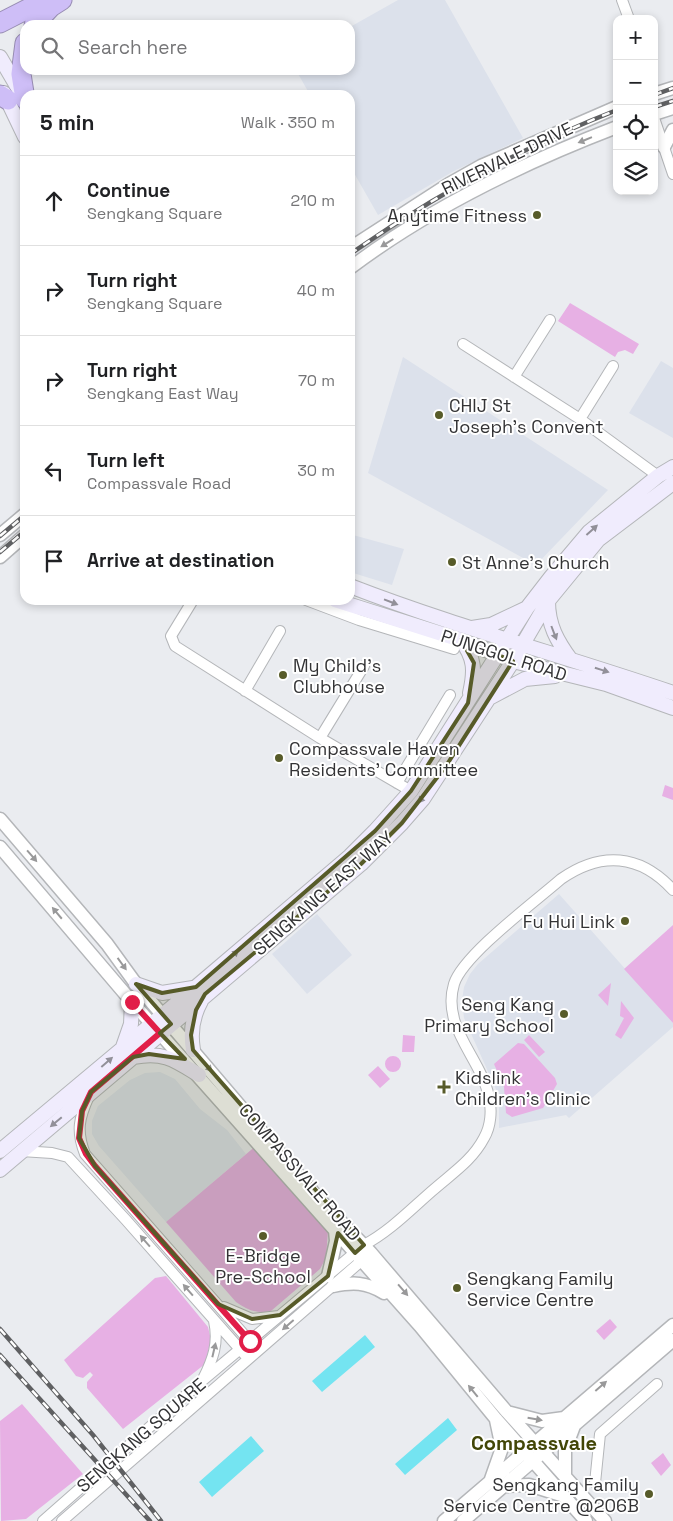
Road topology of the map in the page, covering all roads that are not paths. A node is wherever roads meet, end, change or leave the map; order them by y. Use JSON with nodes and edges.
{"nodes":[{"id":1,"x":45,"y":0,"type":"edge"},
{"id":2,"x":62,"y":0,"type":"edge"},
{"id":3,"x":622,"y":0,"type":"edge"},
{"id":4,"x":630,"y":0,"type":"edge"},
{"id":5,"x":628,"y":15,"type":"edge"},
{"id":6,"x":630,"y":15,"type":"edge"},
{"id":7,"x":38,"y":20,"type":"edge"},
{"id":8,"x":0,"y":23,"type":"edge"},
{"id":9,"x":0,"y":57,"type":"edge"},
{"id":10,"x":21,"y":75,"type":"edge"},
{"id":11,"x":673,"y":88,"type":"edge"},
{"id":12,"x":658,"y":93,"type":"edge"},
{"id":13,"x":12,"y":96,"type":"edge"},
{"id":14,"x":673,"y":108,"type":"edge"},
{"id":15,"x":613,"y":110,"type":"edge"},
{"id":16,"x":658,"y":113,"type":"edge"},
{"id":17,"x":20,"y":121,"type":"edge"},
{"id":18,"x":613,"y":129,"type":"edge"},
{"id":19,"x":658,"y":130,"type":"edge"},
{"id":20,"x":673,"y":130,"type":"edge"},
{"id":21,"x":664,"y":147,"type":"junction"},
{"id":22,"x":673,"y":174,"type":"edge"},
{"id":23,"x":355,"y":245,"type":"edge"},
{"id":24,"x":355,"y":265,"type":"edge"},
{"id":25,"x":550,"y":320,"type":"dead end"},
{"id":26,"x":463,"y":344,"type":"dead end"},
{"id":27,"x":613,"y":366,"type":"dead end"},
{"id":28,"x":514,"y":377,"type":"junction"},
{"id":29,"x":580,"y":419,"type":"junction"},
{"id":30,"x":673,"y":466,"type":"edge"},
{"id":31,"x":658,"y":476,"type":"junction"},
{"id":32,"x":673,"y":483,"type":"edge"},
{"id":33,"x":20,"y":518,"type":"edge"},
{"id":34,"x":0,"y":536,"type":"edge"},
{"id":35,"x":20,"y":539,"type":"edge"},
{"id":36,"x":0,"y":557,"type":"edge"},
{"id":37,"x":355,"y":588,"type":"edge"},
{"id":38,"x":548,"y":601,"type":"junction"},
{"id":39,"x":190,"y":605,"type":"edge"},
{"id":40,"x":326,"y":605,"type":"edge"},
{"id":41,"x":344,"y":605,"type":"edge"},
{"id":42,"x":528,"y":608,"type":"junction"},
{"id":43,"x":361,"y":614,"type":"junction"},
{"id":44,"x":280,"y":631,"type":"dead end"},
{"id":45,"x":461,"y":639,"type":"junction"},
{"id":46,"x":508,"y":641,"type":"junction"},
{"id":47,"x":522,"y":644,"type":"junction"},
{"id":48,"x":499,"y":655,"type":"junction"},
{"id":49,"x":513,"y":660,"type":"junction"},
{"id":50,"x":571,"y":660,"type":"junction"},
{"id":51,"x":364,"y":666,"type":"dead end"},
{"id":52,"x":567,"y":676,"type":"junction"},
{"id":53,"x":244,"y":690,"type":"junction"},
{"id":54,"x":673,"y":693,"type":"edge"},
{"id":55,"x":450,"y":695,"type":"dead end"},
{"id":56,"x":488,"y":698,"type":"junction"},
{"id":57,"x":468,"y":703,"type":"junction"},
{"id":58,"x":673,"y":708,"type":"edge"},
{"id":59,"x":320,"y":738,"type":"junction"},
{"id":60,"x":397,"y":783,"type":"junction"},
{"id":61,"x":412,"y":792,"type":"junction"},
{"id":62,"x":0,"y":819,"type":"edge"},
{"id":63,"x":0,"y":847,"type":"edge"},
{"id":64,"x":673,"y":890,"type":"edge"},
{"id":65,"x":136,"y":984,"type":"junction"},
{"id":66,"x":201,"y":990,"type":"junction"},
{"id":67,"x":132,"y":1002,"type":"junction"},
{"id":68,"x":161,"y":1024,"type":"junction"},
{"id":69,"x":193,"y":1050,"type":"junction"},
{"id":70,"x":128,"y":1052,"type":"junction"},
{"id":71,"x":198,"y":1075,"type":"junction"},
{"id":72,"x":91,"y":1092,"type":"junction"},
{"id":73,"x":0,"y":1151,"type":"edge"},
{"id":74,"x":21,"y":1151,"type":"junction"},
{"id":75,"x":0,"y":1170,"type":"edge"},
{"id":76,"x":335,"y":1230,"type":"junction"},
{"id":77,"x":363,"y":1253,"type":"junction"},
{"id":78,"x":331,"y":1281,"type":"junction"},
{"id":79,"x":395,"y":1299,"type":"junction"},
{"id":80,"x":218,"y":1304,"type":"junction"},
{"id":81,"x":280,"y":1316,"type":"junction"},
{"id":82,"x":213,"y":1318,"type":"junction"},
{"id":83,"x":673,"y":1325,"type":"edge"},
{"id":84,"x":673,"y":1340,"type":"edge"},
{"id":85,"x":250,"y":1341,"type":"junction"},
{"id":86,"x":240,"y":1350,"type":"junction"},
{"id":87,"x":258,"y":1351,"type":"junction"},
{"id":88,"x":248,"y":1359,"type":"junction"},
{"id":89,"x":202,"y":1381,"type":"junction"},
{"id":90,"x":657,"y":1384,"type":"dead end"},
{"id":91,"x":501,"y":1415,"type":"junction"},
{"id":92,"x":569,"y":1421,"type":"junction"},
{"id":93,"x":534,"y":1451,"type":"junction"},
{"id":94,"x":566,"y":1477,"type":"junction"},
{"id":95,"x":490,"y":1482,"type":"junction"},
{"id":96,"x":595,"y":1483,"type":"dead end"},
{"id":97,"x":503,"y":1486,"type":"junction"},
{"id":98,"x":565,"y":1497,"type":"junction"},
{"id":99,"x":43,"y":1521,"type":"edge"},
{"id":100,"x":62,"y":1521,"type":"edge"},
{"id":101,"x":444,"y":1521,"type":"edge"},
{"id":102,"x":463,"y":1521,"type":"edge"},
{"id":103,"x":586,"y":1521,"type":"edge"},
{"id":104,"x":605,"y":1521,"type":"edge"}],
"edges":[{"from":1,"to":8,"type":"highway"},
{"from":2,"to":7,"type":"highway"},
{"from":3,"to":5,"type":"street"},
{"from":4,"to":6,"type":"street"},
{"from":9,"to":13,"type":"main road"},
{"from":10,"to":13,"type":"highway"},
{"from":11,"to":12,"type":"street"},
{"from":13,"to":17,"type":"main road"},
{"from":14,"to":16,"type":"street"},
{"from":15,"to":23,"type":"street","name":"RIVERVALE DRIVE"},
{"from":18,"to":24,"type":"street","name":"RIVERVALE DRIVE","one_way":true},
{"from":19,"to":21,"type":"street"},
{"from":20,"to":21,"type":"street"},
{"from":21,"to":22,"type":"street"},
{"from":25,"to":28,"type":"street"},
{"from":26,"to":28,"type":"street"},
{"from":27,"to":29,"type":"street"},
{"from":28,"to":29,"type":"street"},
{"from":29,"to":31,"type":"street"},
{"from":30,"to":31,"type":"main road","name":"SENGKANG EAST WAY"},
{"from":42,"to":31,"type":"main road","name":"SENGKANG EAST WAY","one_way":true},
{"from":32,"to":38,"type":"main road","name":"SENGKANG EAST WAY"},
{"from":33,"to":34,"type":"street"},
{"from":35,"to":36,"type":"street"},
{"from":37,"to":45,"type":"main road","name":"PUNGGOL ROAD","one_way":true},
{"from":38,"to":47,"type":"main road","name":"SENGKANG EAST WAY"},
{"from":38,"to":50,"type":"main road","one_way":true},
{"from":39,"to":53,"type":"street"},
{"from":40,"to":43,"type":"street"},
{"from":41,"to":43,"type":"main road","name":"PUNGGOL ROAD"},
{"from":42,"to":45,"type":"main road"},
{"from":42,"to":46,"type":"main road","name":"SENGKANG EAST WAY"},
{"from":43,"to":45,"type":"main road","name":"PUNGGOL ROAD"},
{"from":44,"to":53,"type":"street"},
{"from":45,"to":46,"type":"main road","name":"PUNGGOL ROAD"},
{"from":45,"to":48,"type":"main road","name":"PUNGGOL ROAD"},
{"from":45,"to":57,"type":"main road"},
{"from":46,"to":47,"type":"main road","name":"PUNGGOL ROAD"},
{"from":46,"to":48,"type":"main road","name":"SENGKANG EAST WAY"},
{"from":47,"to":49,"type":"main road","name":"SENGKANG EAST WAY"},
{"from":47,"to":50,"type":"main road","name":"PUNGGOL ROAD"},
{"from":48,"to":49,"type":"main road","name":"PUNGGOL ROAD"},
{"from":48,"to":57,"type":"main road","name":"SENGKANG EAST WAY"},
{"from":49,"to":52,"type":"main road","name":"PUNGGOL ROAD"},
{"from":49,"to":56,"type":"main road","name":"SENGKANG EAST WAY"},
{"from":50,"to":54,"type":"main road","name":"PUNGGOL ROAD","one_way":true},
{"from":51,"to":59,"type":"street"},
{"from":52,"to":56,"type":"main road"},
{"from":52,"to":58,"type":"main road","name":"PUNGGOL ROAD"},
{"from":53,"to":59,"type":"street"},
{"from":55,"to":60,"type":"street"},
{"from":56,"to":66,"type":"main road","name":"SENGKANG EAST WAY","one_way":true},
{"from":57,"to":61,"type":"main road","name":"SENGKANG EAST WAY"},
{"from":59,"to":60,"type":"street"},
{"from":60,"to":61,"type":"street"},
{"from":66,"to":61,"type":"main road","name":"SENGKANG EAST WAY","one_way":true},
{"from":62,"to":65,"type":"street","name":"COMPASSVALE ROAD","one_way":true},
{"from":67,"to":63,"type":"street","name":"COMPASSVALE ROAD","one_way":true},
{"from":64,"to":77,"type":"street","name":"SENGKANG SQUARE"},
{"from":65,"to":66,"type":"main road"},
{"from":65,"to":68,"type":"street","name":"COMPASSVALE ROAD"},
{"from":66,"to":68,"type":"main road","name":"SENGKANG EAST WAY"},
{"from":66,"to":69,"type":"main road"},
{"from":67,"to":68,"type":"street","name":"COMPASSVALE ROAD"},
{"from":67,"to":70,"type":"main road"},
{"from":68,"to":69,"type":"street","name":"COMPASSVALE ROAD"},
{"from":68,"to":70,"type":"main road","name":"SENGKANG EAST WAY"},
{"from":68,"to":71,"type":"street","name":"COMPASSVALE ROAD"},
{"from":69,"to":77,"type":"street","name":"COMPASSVALE ROAD","one_way":true},
{"from":70,"to":71,"type":"main road"},
{"from":70,"to":72,"type":"main road","name":"SENGKANG EAST WAY"},
{"from":73,"to":70,"type":"main road","name":"SENGKANG EAST WAY","one_way":true},
{"from":71,"to":76,"type":"street","name":"COMPASSVALE ROAD"},
{"from":72,"to":74,"type":"main road","name":"SENGKANG EAST WAY","one_way":true},
{"from":72,"to":80,"type":"street"},
{"from":74,"to":75,"type":"main road","name":"SENGKANG EAST WAY"},
{"from":82,"to":74,"type":"street","one_way":true},
{"from":76,"to":77,"type":"street","name":"COMPASSVALE ROAD"},
{"from":76,"to":78,"type":"street"},
{"from":77,"to":78,"type":"street","name":"SENGKANG SQUARE"},
{"from":77,"to":79,"type":"street","name":"COMPASSVALE ROAD"},
{"from":77,"to":91,"type":"street","name":"COMPASSVALE ROAD","one_way":true},
{"from":78,"to":79,"type":"street"},
{"from":78,"to":81,"type":"street","name":"SENGKANG SQUARE"},
{"from":78,"to":87,"type":"street","name":"SENGKANG SQUARE","one_way":true},
{"from":91,"to":79,"type":"street","name":"COMPASSVALE ROAD","one_way":true},
{"from":80,"to":81,"type":"street"},
{"from":80,"to":85,"type":"street"},
{"from":81,"to":85,"type":"street","name":"SENGKANG SQUARE"},
{"from":82,"to":86,"type":"street"},
{"from":89,"to":82,"type":"street","one_way":true},
{"from":92,"to":83,"type":"street","one_way":true},
{"from":84,"to":92,"type":"street"},
{"from":85,"to":86,"type":"street","name":"SENGKANG SQUARE"},
{"from":85,"to":87,"type":"street"},
{"from":86,"to":88,"type":"street"},
{"from":86,"to":89,"type":"street","name":"SENGKANG SQUARE"},
{"from":87,"to":88,"type":"street","name":"SENGKANG SQUARE"},
{"from":88,"to":100,"type":"street","name":"SENGKANG SQUARE"},
{"from":89,"to":99,"type":"street","name":"SENGKANG SQUARE"},
{"from":90,"to":96,"type":"street"},
{"from":91,"to":92,"type":"street","one_way":true},
{"from":91,"to":93,"type":"street","name":"COMPASSVALE ROAD"},
{"from":91,"to":95,"type":"street"},
{"from":92,"to":93,"type":"street"},
{"from":92,"to":94,"type":"street"},
{"from":93,"to":94,"type":"street","name":"COMPASSVALE ROAD"},
{"from":93,"to":95,"type":"street"},
{"from":93,"to":97,"type":"street"},
{"from":93,"to":98,"type":"street","name":"COMPASSVALE ROAD"},
{"from":94,"to":104,"type":"street","name":"COMPASSVALE ROAD"},
{"from":95,"to":101,"type":"street"},
{"from":97,"to":98,"type":"street"},
{"from":97,"to":102,"type":"street"},
{"from":98,"to":103,"type":"street","name":"COMPASSVALE ROAD"}]}
